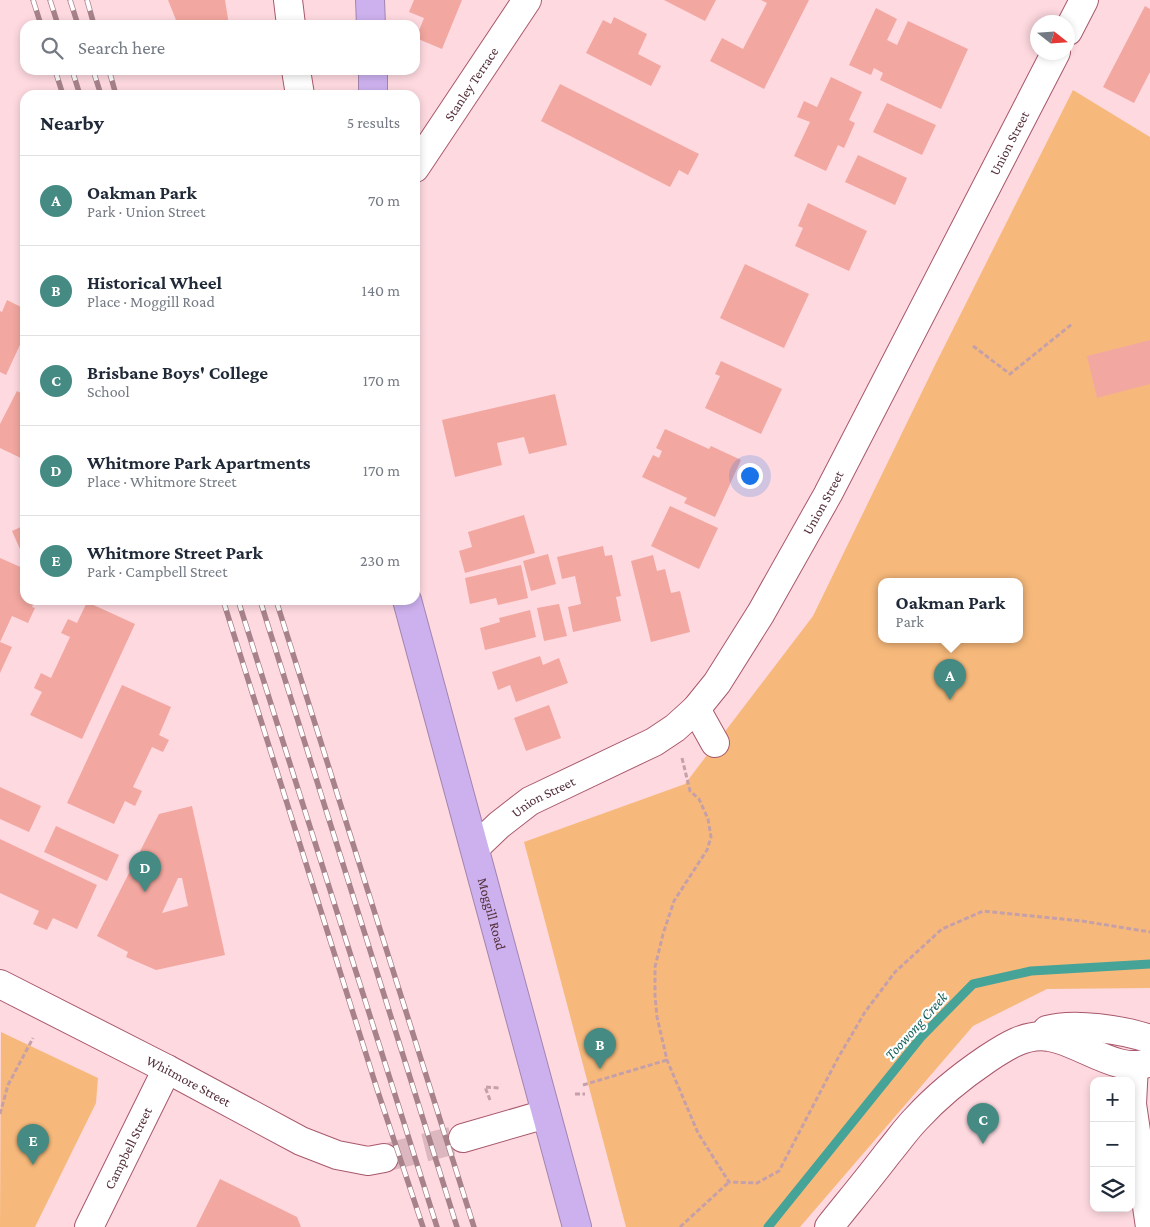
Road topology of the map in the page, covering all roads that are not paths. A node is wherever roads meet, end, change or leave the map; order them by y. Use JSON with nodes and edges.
{"nodes":[{"id":1,"x":288,"y":0,"type":"edge"},
{"id":2,"x":370,"y":0,"type":"edge"},
{"id":3,"x":527,"y":0,"type":"edge"},
{"id":4,"x":1084,"y":0,"type":"edge"},
{"id":5,"x":1075,"y":17,"type":"edge"},
{"id":6,"x":290,"y":20,"type":"edge"},
{"id":7,"x":371,"y":20,"type":"edge"},
{"id":8,"x":1052,"y":60,"type":"edge"},
{"id":9,"x":297,"y":75,"type":"edge"},
{"id":10,"x":372,"y":75,"type":"edge"},
{"id":11,"x":299,"y":90,"type":"edge"},
{"id":12,"x":373,"y":90,"type":"edge"},
{"id":13,"x":420,"y":160,"type":"edge"},
{"id":14,"x":408,"y":605,"type":"edge"},
{"id":15,"x":696,"y":709,"type":"junction"},
{"id":16,"x":714,"y":744,"type":"dead end"},
{"id":17,"x":475,"y":848,"type":"junction"},
{"id":18,"x":0,"y":984,"type":"edge"},
{"id":19,"x":1027,"y":1038,"type":"junction"},
{"id":20,"x":1150,"y":1040,"type":"edge"},
{"id":21,"x":1142,"y":1064,"type":"edge"},
{"id":22,"x":167,"y":1069,"type":"junction"},
{"id":23,"x":546,"y":1114,"type":"junction"},
{"id":24,"x":463,"y":1138,"type":"tunnel mouth"},
{"id":25,"x":384,"y":1158,"type":"tunnel mouth"},
{"id":26,"x":89,"y":1227,"type":"edge"},
{"id":27,"x":577,"y":1227,"type":"edge"},
{"id":28,"x":829,"y":1227,"type":"edge"},
{"id":29,"x":1150,"y":1227,"type":"edge"}],
"edges":[{"from":1,"to":6,"type":"street"},
{"from":2,"to":7,"type":"highway"},
{"from":3,"to":13,"type":"street","name":"Stanley Terrace"},
{"from":4,"to":5,"type":"street"},
{"from":8,"to":15,"type":"street","name":"Union Street"},
{"from":9,"to":11,"type":"street"},
{"from":10,"to":12,"type":"highway"},
{"from":14,"to":17,"type":"highway","name":"Moggill Road"},
{"from":15,"to":16,"type":"street"},
{"from":15,"to":17,"type":"street","name":"Union Street"},
{"from":17,"to":23,"type":"highway","name":"Moggill Road"},
{"from":18,"to":22,"type":"street","name":"Whitmore Street"},
{"from":19,"to":20,"type":"street"},
{"from":19,"to":21,"type":"street"},
{"from":19,"to":28,"type":"street"},
{"from":21,"to":29,"type":"street"},
{"from":22,"to":25,"type":"street","name":"Whitmore Street"},
{"from":22,"to":26,"type":"street","name":"Campbell Street"},
{"from":23,"to":24,"type":"street"},
{"from":23,"to":27,"type":"highway","name":"Moggill Road"}]}
